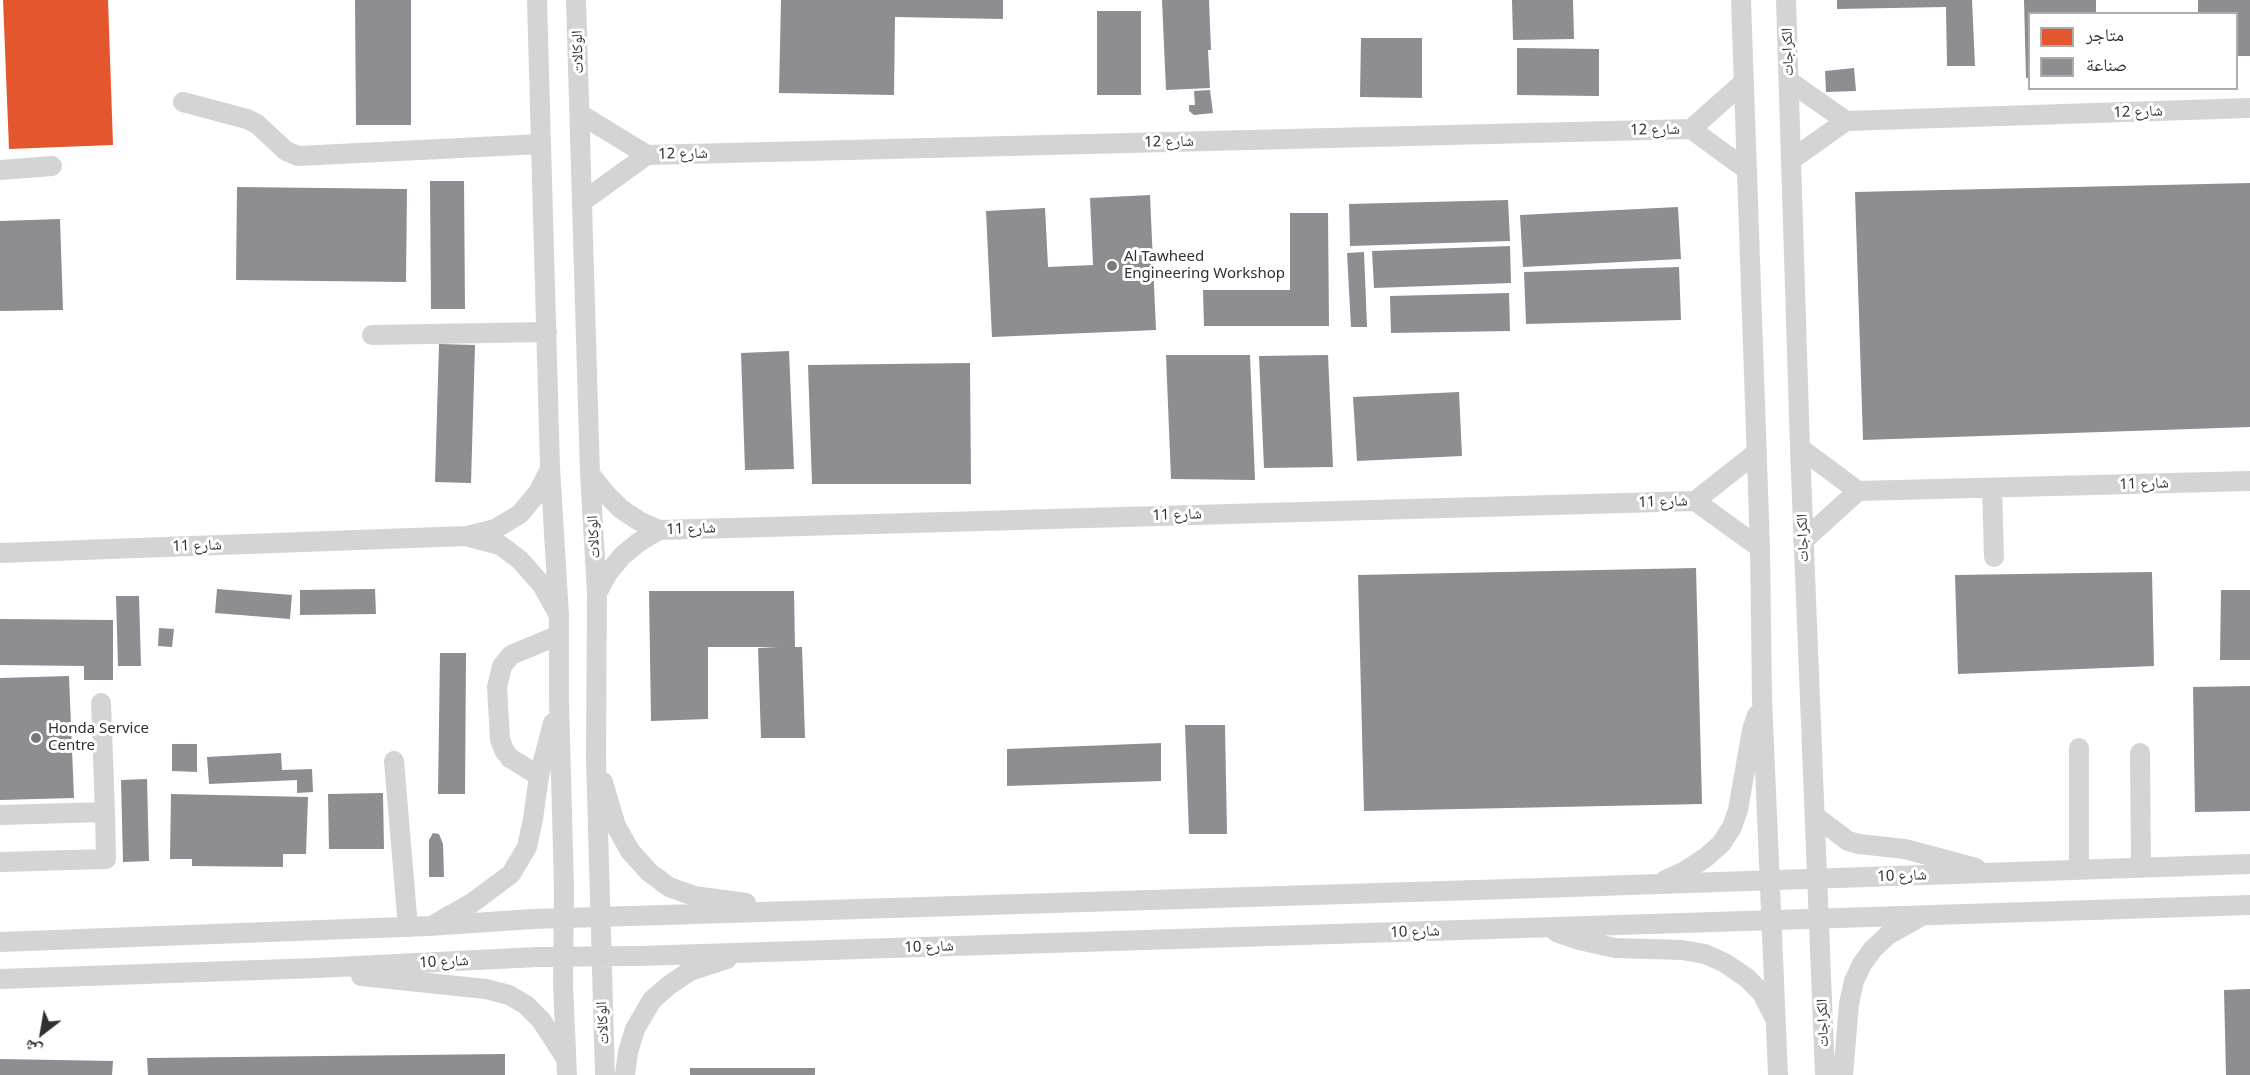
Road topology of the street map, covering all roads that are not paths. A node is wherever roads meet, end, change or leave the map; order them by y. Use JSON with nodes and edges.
{"nodes":[{"id":1,"x":537,"y":0,"type":"edge"},
{"id":2,"x":576,"y":0,"type":"edge"},
{"id":3,"x":1741,"y":0,"type":"edge"},
{"id":4,"x":1786,"y":0,"type":"edge"},
{"id":5,"x":1789,"y":81,"type":"junction"},
{"id":6,"x":1744,"y":82,"type":"junction"},
{"id":7,"x":183,"y":102,"type":"dead end"},
{"id":8,"x":2250,"y":108,"type":"edge"},
{"id":9,"x":580,"y":114,"type":"junction"},
{"id":10,"x":1846,"y":121,"type":"junction"},
{"id":11,"x":1691,"y":129,"type":"junction"},
{"id":12,"x":541,"y":144,"type":"junction"},
{"id":13,"x":647,"y":155,"type":"junction"},
{"id":14,"x":1791,"y":160,"type":"junction"},
{"id":15,"x":52,"y":166,"type":"dead end"},
{"id":16,"x":0,"y":170,"type":"edge"},
{"id":17,"x":1747,"y":170,"type":"junction"},
{"id":18,"x":582,"y":202,"type":"junction"},
{"id":19,"x":546,"y":332,"type":"junction"},
{"id":20,"x":372,"y":335,"type":"dead end"},
{"id":21,"x":1800,"y":448,"type":"junction"},
{"id":22,"x":1757,"y":452,"type":"junction"},
{"id":23,"x":550,"y":468,"type":"junction"},
{"id":24,"x":590,"y":474,"type":"junction"},
{"id":25,"x":2250,"y":481,"type":"edge"},
{"id":26,"x":1992,"y":488,"type":"junction"},
{"id":27,"x":1858,"y":491,"type":"junction"},
{"id":28,"x":1695,"y":501,"type":"junction"},
{"id":29,"x":659,"y":530,"type":"junction"},
{"id":30,"x":467,"y":536,"type":"junction"},
{"id":31,"x":1803,"y":541,"type":"junction"},
{"id":32,"x":1760,"y":548,"type":"junction"},
{"id":33,"x":0,"y":553,"type":"edge"},
{"id":34,"x":1994,"y":556,"type":"dead end"},
{"id":35,"x":597,"y":593,"type":"junction"},
{"id":36,"x":559,"y":625,"type":"junction"},
{"id":37,"x":1762,"y":698,"type":"junction"},
{"id":38,"x":559,"y":700,"type":"junction"},
{"id":39,"x":101,"y":703,"type":"dead end"},
{"id":40,"x":2079,"y":748,"type":"dead end"},
{"id":41,"x":2140,"y":753,"type":"dead end"},
{"id":42,"x":596,"y":758,"type":"junction"},
{"id":43,"x":394,"y":761,"type":"dead end"},
{"id":44,"x":539,"y":776,"type":"junction"},
{"id":45,"x":105,"y":812,"type":"junction"},
{"id":46,"x":0,"y":815,"type":"edge"},
{"id":47,"x":1815,"y":816,"type":"junction"},
{"id":48,"x":0,"y":862,"type":"edge"},
{"id":49,"x":2250,"y":864,"type":"edge"},
{"id":50,"x":2141,"y":868,"type":"junction"},
{"id":51,"x":2079,"y":870,"type":"junction"},
{"id":52,"x":1990,"y":873,"type":"junction"},
{"id":53,"x":1818,"y":878,"type":"junction"},
{"id":54,"x":1770,"y":879,"type":"junction"},
{"id":55,"x":1653,"y":885,"type":"junction"},
{"id":56,"x":2250,"y":905,"type":"edge"},
{"id":57,"x":806,"y":910,"type":"junction"},
{"id":58,"x":1922,"y":916,"type":"junction"},
{"id":59,"x":599,"y":918,"type":"junction"},
{"id":60,"x":1820,"y":918,"type":"junction"},
{"id":61,"x":564,"y":919,"type":"junction"},
{"id":62,"x":1772,"y":920,"type":"junction"},
{"id":63,"x":408,"y":927,"type":"junction"},
{"id":64,"x":429,"y":927,"type":"junction"},
{"id":65,"x":1542,"y":928,"type":"junction"},
{"id":66,"x":0,"y":942,"type":"edge"},
{"id":67,"x":753,"y":952,"type":"junction"},
{"id":68,"x":564,"y":956,"type":"junction"},
{"id":69,"x":600,"y":956,"type":"junction"},
{"id":70,"x":317,"y":968,"type":"junction"},
{"id":71,"x":0,"y":980,"type":"edge"},
{"id":72,"x":1776,"y":1020,"type":"junction"},
{"id":73,"x":567,"y":1068,"type":"edge"},
{"id":74,"x":605,"y":1075,"type":"edge"},
{"id":75,"x":625,"y":1075,"type":"edge"},
{"id":76,"x":1778,"y":1075,"type":"edge"},
{"id":77,"x":1825,"y":1075,"type":"edge"},
{"id":78,"x":1843,"y":1075,"type":"edge"}],
"edges":[{"from":1,"to":12,"type":"street"},
{"from":2,"to":9,"type":"street","name":"الوكالات"},
{"from":3,"to":6,"type":"street"},
{"from":4,"to":5,"type":"street","name":"الكراجات"},
{"from":5,"to":10,"type":"street"},
{"from":5,"to":14,"type":"street","name":"الكراجات"},
{"from":6,"to":11,"type":"street","name":"شارع 12"},
{"from":6,"to":17,"type":"street"},
{"from":7,"to":12,"type":"street"},
{"from":8,"to":10,"type":"street","name":"شارع 12"},
{"from":9,"to":13,"type":"street","name":"شارع 12"},
{"from":9,"to":18,"type":"street","name":"الوكالات"},
{"from":10,"to":14,"type":"street"},
{"from":11,"to":13,"type":"street","name":"شارع 12"},
{"from":11,"to":17,"type":"street","name":"شارع 12"},
{"from":12,"to":19,"type":"street"},
{"from":13,"to":18,"type":"street","name":"شارع 12"},
{"from":14,"to":21,"type":"street","name":"الكراجات"},
{"from":15,"to":16,"type":"street"},
{"from":17,"to":22,"type":"street"},
{"from":18,"to":24,"type":"street","name":"الوكالات"},
{"from":19,"to":20,"type":"street"},
{"from":19,"to":23,"type":"street"},
{"from":21,"to":27,"type":"street"},
{"from":21,"to":31,"type":"street","name":"الكراجات"},
{"from":22,"to":28,"type":"street","name":"شارع 11"},
{"from":22,"to":32,"type":"street"},
{"from":23,"to":30,"type":"street","name":"شارع 11"},
{"from":23,"to":36,"type":"street"},
{"from":24,"to":29,"type":"street","name":"شارع 11"},
{"from":24,"to":35,"type":"street","name":"الوكالات"},
{"from":25,"to":26,"type":"street","name":"شارع 11"},
{"from":26,"to":27,"type":"street","name":"شارع 11"},
{"from":26,"to":34,"type":"street"},
{"from":27,"to":31,"type":"street"},
{"from":28,"to":29,"type":"street","name":"شارع 11"},
{"from":28,"to":32,"type":"street","name":"شارع 11"},
{"from":29,"to":35,"type":"street","name":"شارع 11"},
{"from":30,"to":33,"type":"street","name":"شارع 11"},
{"from":30,"to":36,"type":"street","name":"شارع 11"},
{"from":31,"to":47,"type":"street","name":"الكراجات"},
{"from":32,"to":37,"type":"street"},
{"from":35,"to":42,"type":"street","name":"الوكالات"},
{"from":36,"to":38,"type":"street"},
{"from":36,"to":44,"type":"street"},
{"from":37,"to":54,"type":"street"},
{"from":37,"to":55,"type":"street"},
{"from":38,"to":44,"type":"street"},
{"from":38,"to":61,"type":"street"},
{"from":39,"to":45,"type":"street"},
{"from":40,"to":51,"type":"street"},
{"from":41,"to":50,"type":"street"},
{"from":42,"to":57,"type":"street","name":"شارع 10"},
{"from":42,"to":59,"type":"street","name":"الوكالات"},
{"from":43,"to":63,"type":"street"},
{"from":44,"to":64,"type":"street"},
{"from":45,"to":46,"type":"street"},
{"from":45,"to":48,"type":"street"},
{"from":47,"to":52,"type":"street","name":"شارع 10"},
{"from":47,"to":53,"type":"street","name":"الكراجات"},
{"from":49,"to":50,"type":"street","name":"شارع 10"},
{"from":50,"to":51,"type":"street","name":"شارع 10"},
{"from":51,"to":52,"type":"street","name":"شارع 10"},
{"from":52,"to":53,"type":"street","name":"شارع 10"},
{"from":53,"to":54,"type":"street","name":"شارع 10"},
{"from":53,"to":60,"type":"street","name":"الكراجات"},
{"from":54,"to":55,"type":"street","name":"شارع 10"},
{"from":54,"to":62,"type":"street"},
{"from":55,"to":57,"type":"street","name":"شارع 10"},
{"from":56,"to":58,"type":"street","name":"شارع 10"},
{"from":57,"to":59,"type":"street","name":"شارع 10"},
{"from":58,"to":60,"type":"street","name":"شارع 10"},
{"from":58,"to":78,"type":"street","name":"الكراجات"},
{"from":59,"to":61,"type":"street","name":"شارع 10"},
{"from":59,"to":69,"type":"street","name":"الوكالات"},
{"from":60,"to":62,"type":"street","name":"شارع 10"},
{"from":60,"to":77,"type":"street","name":"الكراجات"},
{"from":61,"to":64,"type":"street","name":"شارع 10"},
{"from":61,"to":68,"type":"street"},
{"from":62,"to":65,"type":"street","name":"شارع 10"},
{"from":62,"to":72,"type":"street"},
{"from":63,"to":64,"type":"street","name":"شارع 10"},
{"from":63,"to":66,"type":"street","name":"شارع 10"},
{"from":65,"to":67,"type":"street","name":"شارع 10"},
{"from":65,"to":72,"type":"street","name":"شارع 10"},
{"from":67,"to":69,"type":"street","name":"شارع 10"},
{"from":67,"to":75,"type":"street","name":"الوكالات"},
{"from":68,"to":69,"type":"street","name":"شارع 10"},
{"from":68,"to":70,"type":"street","name":"شارع 10"},
{"from":68,"to":73,"type":"street"},
{"from":69,"to":74,"type":"street","name":"الوكالات"},
{"from":70,"to":71,"type":"street","name":"شارع 10"},
{"from":70,"to":73,"type":"street","name":"شارع 10"},
{"from":72,"to":76,"type":"street"}]}
